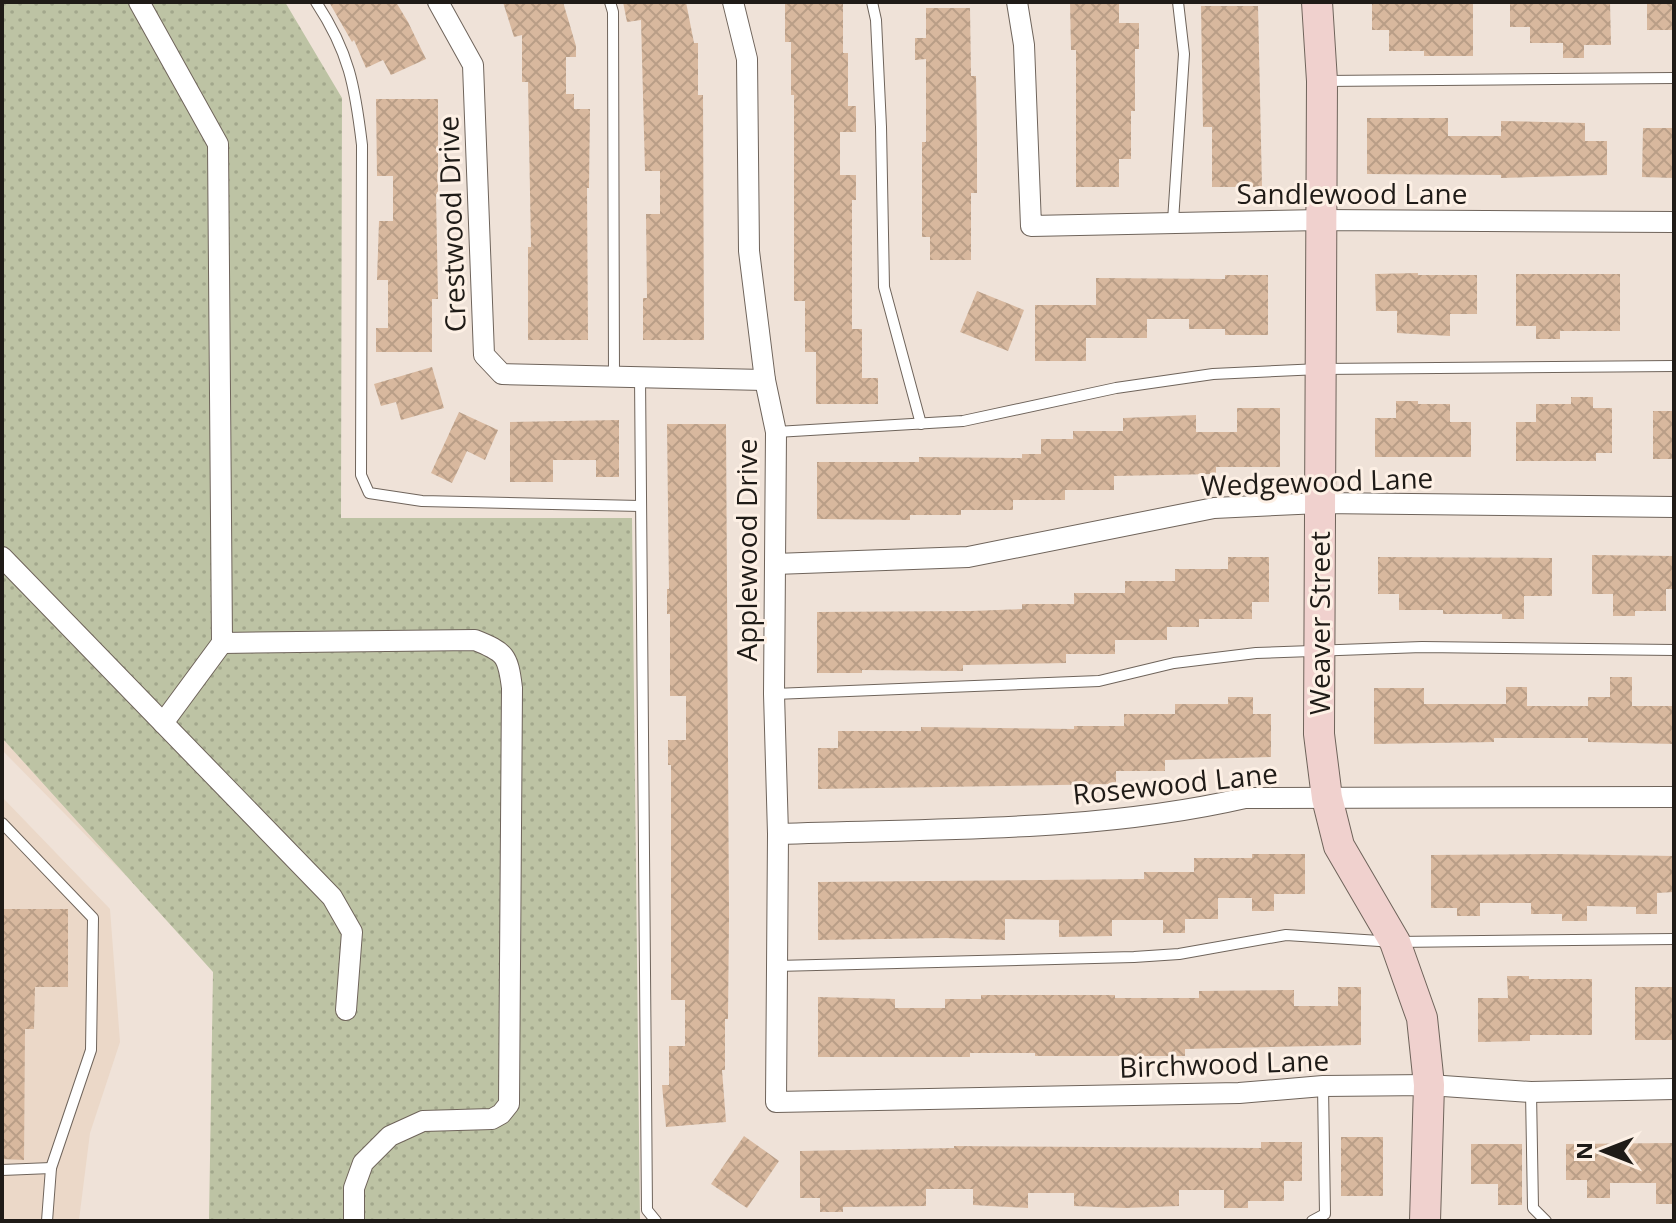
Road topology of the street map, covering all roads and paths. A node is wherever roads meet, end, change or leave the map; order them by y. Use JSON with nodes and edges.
{"nodes":[{"id":1,"x":139,"y":2,"type":"edge"},
{"id":2,"x":316,"y":2,"type":"edge"},
{"id":3,"x":438,"y":2,"type":"edge"},
{"id":4,"x":610,"y":2,"type":"edge"},
{"id":5,"x":733,"y":2,"type":"edge"},
{"id":6,"x":872,"y":2,"type":"edge"},
{"id":7,"x":1017,"y":2,"type":"edge"},
{"id":8,"x":1178,"y":2,"type":"edge"},
{"id":9,"x":1317,"y":2,"type":"edge"},
{"id":10,"x":1674,"y":78,"type":"edge"},
{"id":11,"x":1322,"y":81,"type":"junction"},
{"id":12,"x":1321,"y":220,"type":"junction"},
{"id":13,"x":1173,"y":221,"type":"junction"},
{"id":14,"x":1674,"y":222,"type":"edge"},
{"id":15,"x":1674,"y":366,"type":"edge"},
{"id":16,"x":1320,"y":369,"type":"junction"},
{"id":17,"x":640,"y":376,"type":"junction"},
{"id":18,"x":614,"y":377,"type":"junction"},
{"id":19,"x":765,"y":380,"type":"junction"},
{"id":20,"x":921,"y":424,"type":"junction"},
{"id":21,"x":776,"y":432,"type":"junction"},
{"id":22,"x":1320,"y":503,"type":"junction"},
{"id":23,"x":640,"y":506,"type":"junction"},
{"id":24,"x":1674,"y":507,"type":"edge"},
{"id":25,"x":2,"y":557,"type":"edge"},
{"id":26,"x":775,"y":564,"type":"junction"},
{"id":27,"x":222,"y":643,"type":"junction"},
{"id":28,"x":1319,"y":650,"type":"junction"},
{"id":29,"x":1674,"y":650,"type":"edge"},
{"id":30,"x":774,"y":694,"type":"junction"},
{"id":31,"x":163,"y":723,"type":"junction"},
{"id":32,"x":1674,"y":797,"type":"edge"},
{"id":33,"x":1327,"y":798,"type":"junction"},
{"id":34,"x":2,"y":823,"type":"edge"},
{"id":35,"x":778,"y":834,"type":"junction"},
{"id":36,"x":1674,"y":939,"type":"edge"},
{"id":37,"x":1395,"y":942,"type":"junction"},
{"id":38,"x":776,"y":966,"type":"junction"},
{"id":39,"x":346,"y":1010,"type":"dead end"},
{"id":40,"x":1429,"y":1085,"type":"junction"},
{"id":41,"x":1323,"y":1086,"type":"junction"},
{"id":42,"x":1674,"y":1089,"type":"edge"},
{"id":43,"x":1531,"y":1092,"type":"junction"},
{"id":44,"x":776,"y":1102,"type":"joint"},
{"id":45,"x":51,"y":1168,"type":"junction"},
{"id":46,"x":2,"y":1170,"type":"edge"},
{"id":47,"x":47,"y":1221,"type":"edge"},
{"id":48,"x":354,"y":1221,"type":"edge"},
{"id":49,"x":656,"y":1221,"type":"edge"},
{"id":50,"x":1312,"y":1221,"type":"edge"},
{"id":51,"x":1425,"y":1221,"type":"edge"},
{"id":52,"x":1546,"y":1221,"type":"edge"}],
"edges":[{"from":1,"to":27,"type":"street"},
{"from":2,"to":23,"type":"lane"},
{"from":3,"to":18,"type":"street","name":"Crestwood Drive"},
{"from":4,"to":18,"type":"lane"},
{"from":5,"to":19,"type":"street","name":"Applewood Drive"},
{"from":6,"to":20,"type":"lane"},
{"from":7,"to":13,"type":"street","name":"Sandlewood Lane"},
{"from":8,"to":13,"type":"lane"},
{"from":9,"to":11,"type":"street","name":"Weaver Street"},
{"from":10,"to":11,"type":"lane"},
{"from":11,"to":12,"type":"street","name":"Weaver Street"},
{"from":12,"to":13,"type":"street","name":"Sandlewood Lane"},
{"from":12,"to":14,"type":"street","name":"Sandlewood Lane"},
{"from":12,"to":16,"type":"street","name":"Weaver Street"},
{"from":15,"to":16,"type":"lane"},
{"from":16,"to":20,"type":"lane"},
{"from":16,"to":22,"type":"street","name":"Weaver Street"},
{"from":17,"to":18,"type":"street","name":"Crestwood Drive"},
{"from":17,"to":19,"type":"street","name":"Crestwood Drive"},
{"from":17,"to":23,"type":"lane"},
{"from":19,"to":21,"type":"street","name":"Applewood Drive"},
{"from":20,"to":21,"type":"lane"},
{"from":21,"to":26,"type":"street","name":"Applewood Drive"},
{"from":22,"to":24,"type":"street","name":"Wedgewood Lane"},
{"from":22,"to":26,"type":"street","name":"Wedgewood Lane"},
{"from":22,"to":28,"type":"street","name":"Weaver Street"},
{"from":23,"to":49,"type":"lane"},
{"from":25,"to":31,"type":"street"},
{"from":26,"to":30,"type":"street","name":"Applewood Drive"},
{"from":27,"to":31,"type":"street"},
{"from":27,"to":48,"type":"street"},
{"from":28,"to":29,"type":"lane"},
{"from":28,"to":30,"type":"lane"},
{"from":28,"to":33,"type":"street","name":"Weaver Street"},
{"from":30,"to":35,"type":"street","name":"Applewood Drive"},
{"from":31,"to":39,"type":"street"},
{"from":32,"to":33,"type":"street","name":"Rosewood Lane"},
{"from":33,"to":35,"type":"street","name":"Rosewood Lane"},
{"from":33,"to":37,"type":"street","name":"Weaver Street"},
{"from":34,"to":45,"type":"lane"},
{"from":35,"to":38,"type":"street","name":"Applewood Drive"},
{"from":36,"to":37,"type":"lane"},
{"from":37,"to":38,"type":"lane"},
{"from":37,"to":40,"type":"street","name":"Weaver Street"},
{"from":38,"to":44,"type":"street","name":"Applewood Drive"},
{"from":40,"to":41,"type":"street","name":"Birchwood Lane"},
{"from":40,"to":43,"type":"street","name":"Birchwood Lane"},
{"from":40,"to":51,"type":"street","name":"Weaver Street"},
{"from":41,"to":44,"type":"street","name":"Birchwood Lane"},
{"from":41,"to":50,"type":"lane"},
{"from":42,"to":43,"type":"street","name":"Birchwood Lane"},
{"from":43,"to":52,"type":"lane"},
{"from":45,"to":46,"type":"lane"},
{"from":45,"to":47,"type":"lane"}]}
